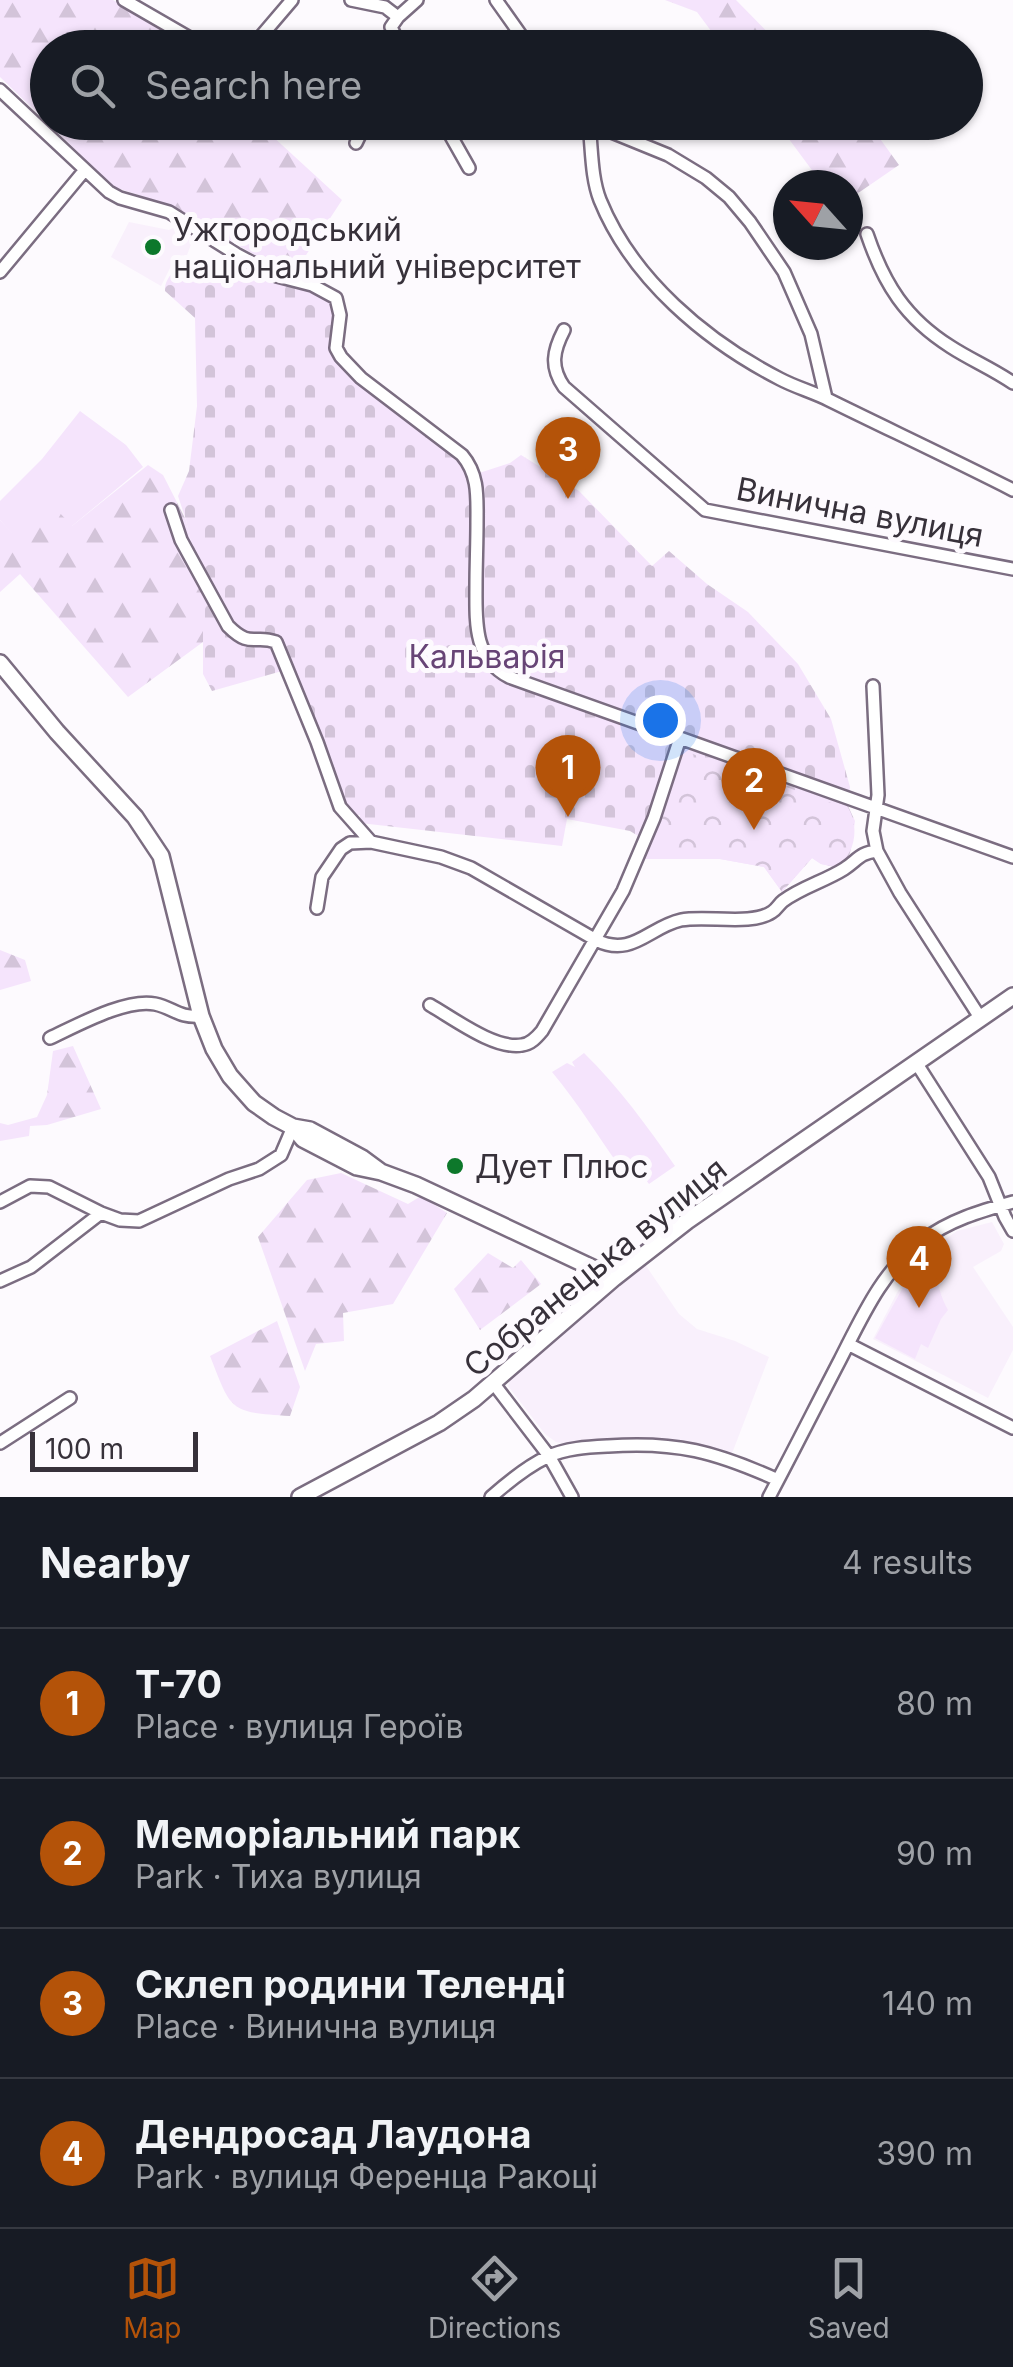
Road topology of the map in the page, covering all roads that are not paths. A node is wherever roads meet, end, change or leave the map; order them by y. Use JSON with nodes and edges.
{"nodes":[{"id":1,"x":124,"y":0,"type":"edge"},
{"id":2,"x":292,"y":0,"type":"edge"},
{"id":3,"x":351,"y":0,"type":"edge"},
{"id":4,"x":417,"y":0,"type":"edge"},
{"id":5,"x":496,"y":0,"type":"edge"},
{"id":6,"x":398,"y":17,"type":"junction"},
{"id":7,"x":176,"y":30,"type":"edge"},
{"id":8,"x":266,"y":30,"type":"edge"},
{"id":9,"x":393,"y":30,"type":"edge"},
{"id":10,"x":517,"y":30,"type":"edge"},
{"id":11,"x":0,"y":90,"type":"edge"},
{"id":12,"x":30,"y":119,"type":"edge"},
{"id":13,"x":52,"y":140,"type":"edge"},
{"id":14,"x":453,"y":140,"type":"edge"},
{"id":15,"x":590,"y":140,"type":"edge"},
{"id":16,"x":633,"y":140,"type":"edge"},
{"id":17,"x":469,"y":168,"type":"dead end"},
{"id":18,"x":84,"y":170,"type":"junction"},
{"id":19,"x":867,"y":234,"type":"dead end"},
{"id":20,"x":0,"y":272,"type":"edge"},
{"id":21,"x":564,"y":330,"type":"dead end"},
{"id":22,"x":1013,"y":382,"type":"edge"},
{"id":23,"x":826,"y":398,"type":"junction"},
{"id":24,"x":1013,"y":490,"type":"edge"},
{"id":25,"x":171,"y":510,"type":"dead end"},
{"id":26,"x":1013,"y":569,"type":"edge"},
{"id":27,"x":0,"y":663,"type":"edge"},
{"id":28,"x":873,"y":686,"type":"dead end"},
{"id":29,"x":680,"y":738,"type":"junction"},
{"id":30,"x":876,"y":810,"type":"junction"},
{"id":31,"x":371,"y":842,"type":"junction"},
{"id":32,"x":877,"y":851,"type":"junction"},
{"id":33,"x":1013,"y":856,"type":"edge"},
{"id":34,"x":317,"y":908,"type":"dead end"},
{"id":35,"x":596,"y":940,"type":"junction"},
{"id":36,"x":1013,"y":996,"type":"edge"},
{"id":37,"x":430,"y":1005,"type":"dead end"},
{"id":38,"x":201,"y":1016,"type":"junction"},
{"id":39,"x":981,"y":1019,"type":"junction"},
{"id":40,"x":50,"y":1038,"type":"dead end"},
{"id":41,"x":917,"y":1064,"type":"junction"},
{"id":42,"x":293,"y":1127,"type":"junction"},
{"id":43,"x":0,"y":1202,"type":"edge"},
{"id":44,"x":1013,"y":1202,"type":"edge"},
{"id":45,"x":1000,"y":1206,"type":"junction"},
{"id":46,"x":101,"y":1213,"type":"junction"},
{"id":47,"x":1013,"y":1231,"type":"edge"},
{"id":48,"x":614,"y":1278,"type":"junction"},
{"id":49,"x":0,"y":1281,"type":"edge"},
{"id":50,"x":848,"y":1344,"type":"junction"},
{"id":51,"x":494,"y":1384,"type":"junction"},
{"id":52,"x":70,"y":1398,"type":"dead end"},
{"id":53,"x":1013,"y":1428,"type":"edge"},
{"id":54,"x":0,"y":1442,"type":"edge"},
{"id":55,"x":549,"y":1456,"type":"junction"},
{"id":56,"x":778,"y":1480,"type":"junction"},
{"id":57,"x":300,"y":1497,"type":"edge"},
{"id":58,"x":491,"y":1497,"type":"edge"},
{"id":59,"x":572,"y":1497,"type":"edge"},
{"id":60,"x":770,"y":1497,"type":"edge"}],
"edges":[{"from":1,"to":7,"type":"street"},
{"from":2,"to":8,"type":"street"},
{"from":3,"to":6,"type":"street"},
{"from":4,"to":6,"type":"street"},
{"from":5,"to":10,"type":"street"},
{"from":6,"to":9,"type":"street"},
{"from":11,"to":12,"type":"street"},
{"from":13,"to":18,"type":"street"},
{"from":14,"to":17,"type":"street"},
{"from":15,"to":23,"type":"street"},
{"from":16,"to":23,"type":"street"},
{"from":18,"to":20,"type":"street"},
{"from":18,"to":29,"type":"street"},
{"from":19,"to":22,"type":"street"},
{"from":21,"to":26,"type":"street","name":"Винична вулиця"},
{"from":23,"to":24,"type":"street"},
{"from":25,"to":31,"type":"street"},
{"from":27,"to":38,"type":"street"},
{"from":28,"to":30,"type":"street"},
{"from":29,"to":30,"type":"street"},
{"from":29,"to":35,"type":"street"},
{"from":30,"to":32,"type":"street"},
{"from":30,"to":33,"type":"street"},
{"from":31,"to":34,"type":"street"},
{"from":31,"to":35,"type":"street"},
{"from":32,"to":35,"type":"street"},
{"from":32,"to":39,"type":"street"},
{"from":35,"to":37,"type":"street"},
{"from":36,"to":39,"type":"street","name":"Собранецька вулиця"},
{"from":38,"to":40,"type":"street"},
{"from":38,"to":42,"type":"street"},
{"from":39,"to":41,"type":"street","name":"Собранецька вулиця"},
{"from":41,"to":45,"type":"street"},
{"from":41,"to":48,"type":"street","name":"Собранецька вулиця"},
{"from":42,"to":46,"type":"street"},
{"from":42,"to":48,"type":"street"},
{"from":43,"to":46,"type":"street"},
{"from":44,"to":45,"type":"street"},
{"from":45,"to":47,"type":"street"},
{"from":45,"to":50,"type":"street"},
{"from":46,"to":49,"type":"street"},
{"from":48,"to":51,"type":"street","name":"Собранецька вулиця"},
{"from":50,"to":53,"type":"street"},
{"from":50,"to":56,"type":"street"},
{"from":51,"to":55,"type":"street"},
{"from":51,"to":57,"type":"street","name":"Собранецька вулиця"},
{"from":52,"to":54,"type":"street"},
{"from":55,"to":56,"type":"street"},
{"from":55,"to":58,"type":"street"},
{"from":55,"to":59,"type":"street"},
{"from":56,"to":60,"type":"street"}]}
